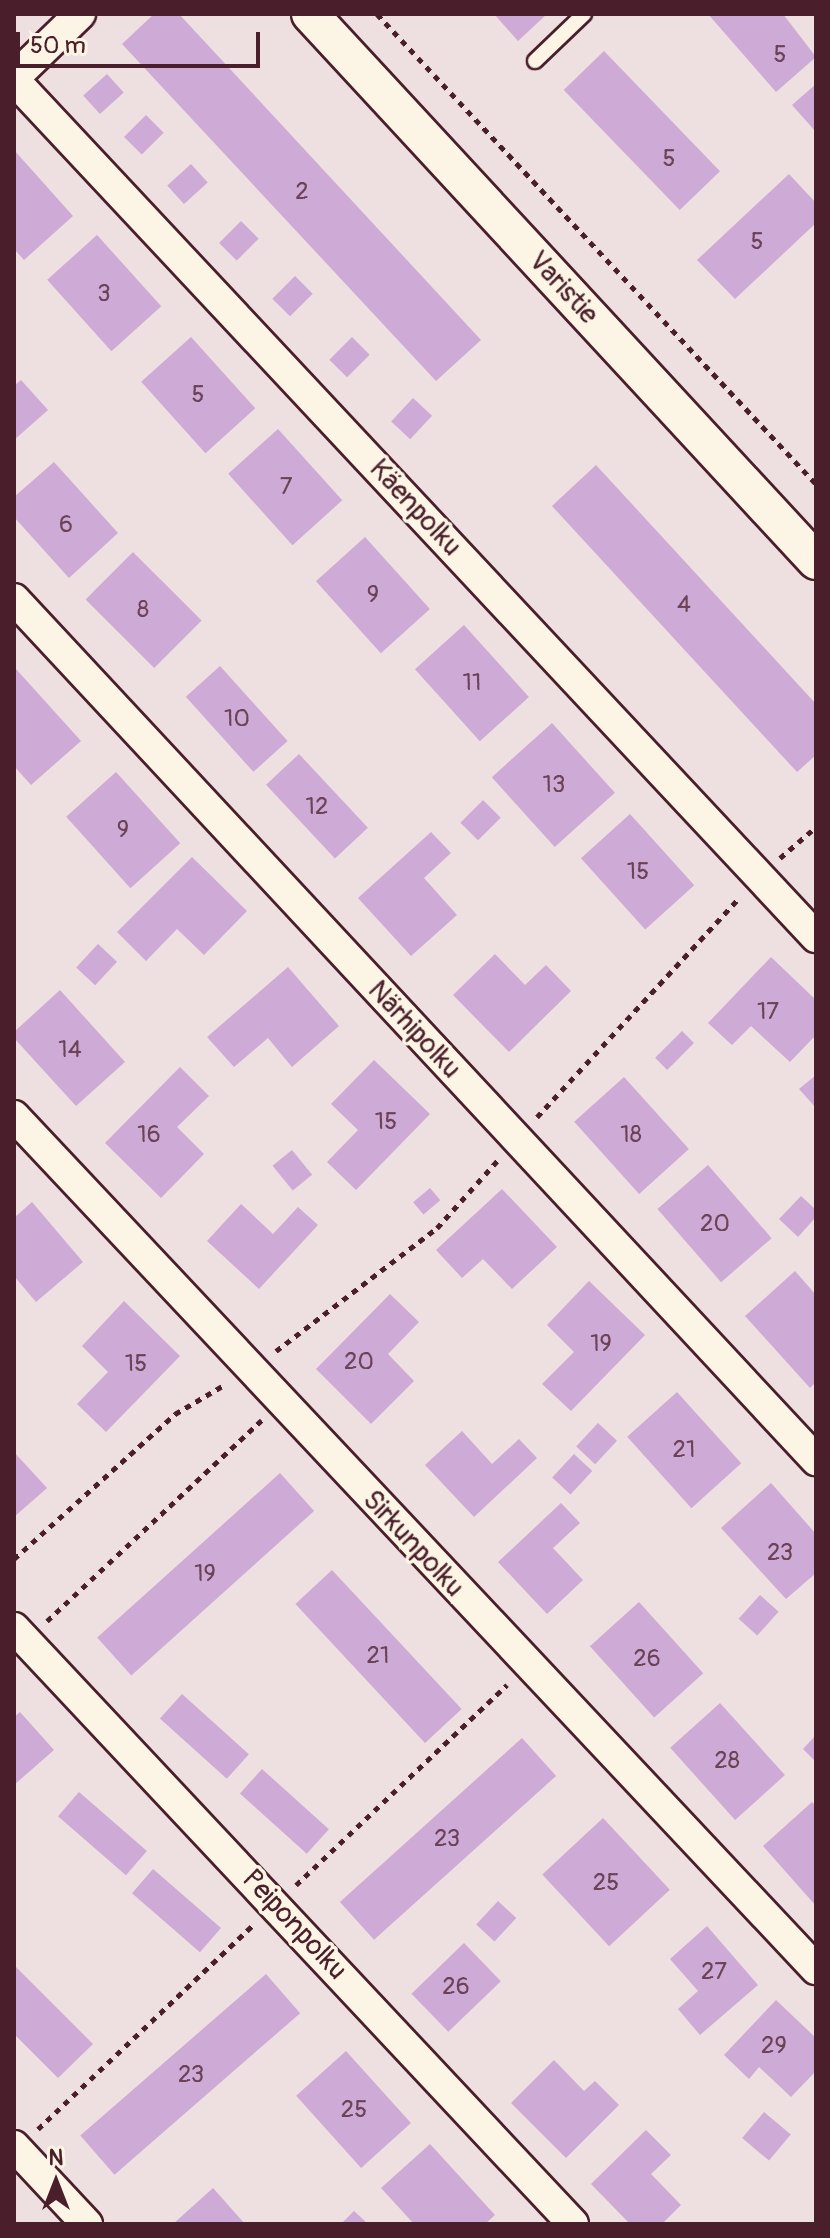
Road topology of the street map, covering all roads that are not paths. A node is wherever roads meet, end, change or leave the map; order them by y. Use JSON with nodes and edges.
{"nodes":[{"id":1,"x":80,"y":14,"type":"edge"},
{"id":2,"x":310,"y":14,"type":"edge"},
{"id":3,"x":584,"y":14,"type":"edge"},
{"id":4,"x":535,"y":61,"type":"dead end"},
{"id":5,"x":14,"y":79,"type":"edge"},
{"id":6,"x":816,"y":561,"type":"edge"},
{"id":7,"x":14,"y":599,"type":"edge"},
{"id":8,"x":816,"y":937,"type":"edge"},
{"id":9,"x":14,"y":1116,"type":"edge"},
{"id":10,"x":816,"y":1460,"type":"edge"},
{"id":11,"x":20,"y":1634,"type":"edge"},
{"id":12,"x":816,"y":1969,"type":"edge"},
{"id":13,"x":14,"y":2146,"type":"edge"},
{"id":14,"x":87,"y":2224,"type":"edge"},
{"id":15,"x":573,"y":2224,"type":"edge"}],
"edges":[{"from":1,"to":5,"type":"street"},
{"from":2,"to":6,"type":"street","name":"Varistie"},
{"from":3,"to":4,"type":"lane"},
{"from":5,"to":8,"type":"street","name":"Käenpolku"},
{"from":7,"to":10,"type":"street","name":"Närhipolku"},
{"from":9,"to":12,"type":"street","name":"Sirkunpolku"},
{"from":11,"to":15,"type":"street","name":"Peiponpolku"},
{"from":13,"to":14,"type":"street"}]}
